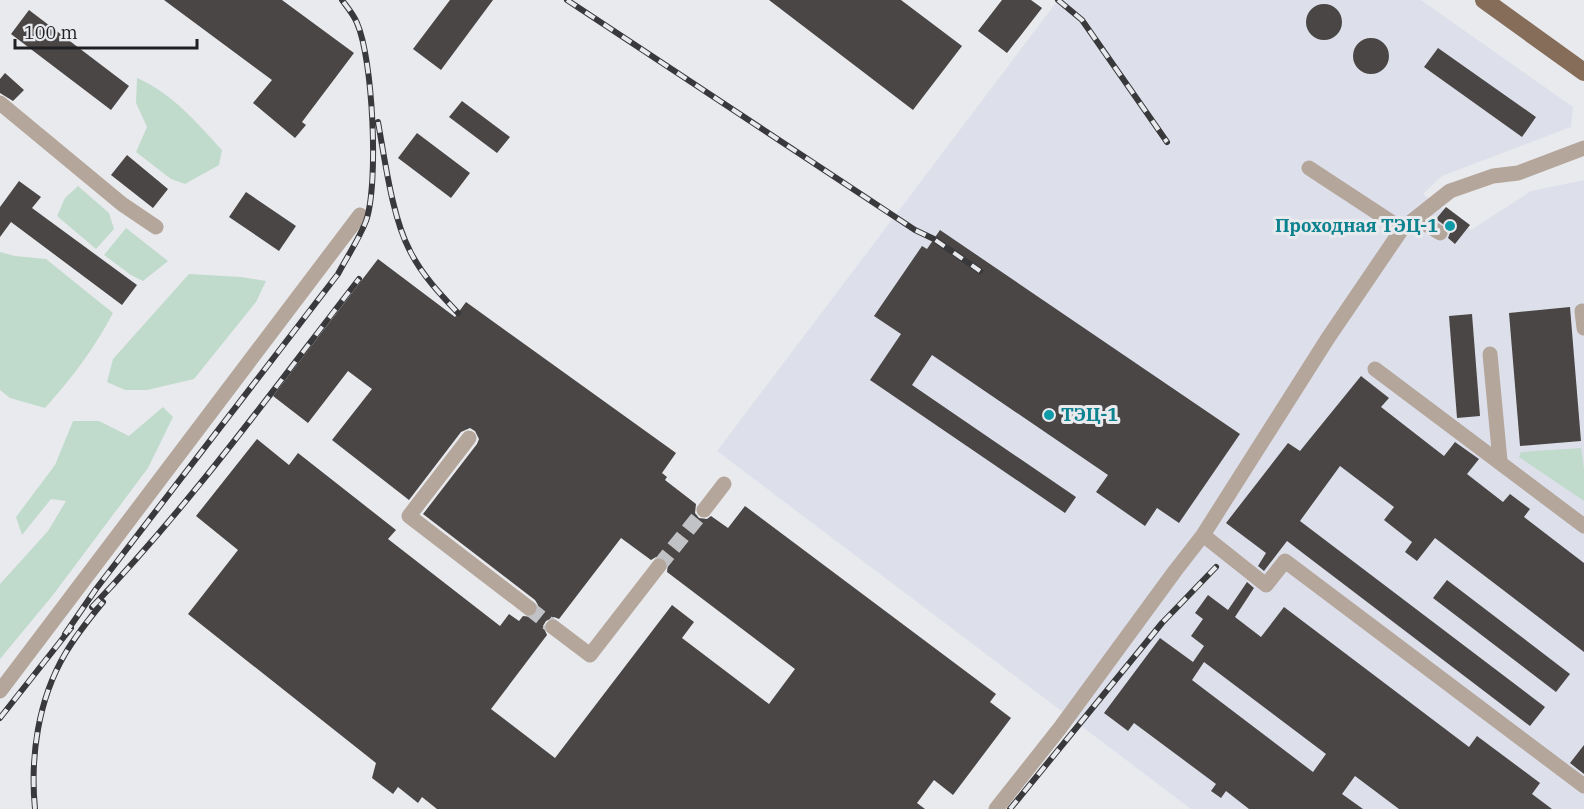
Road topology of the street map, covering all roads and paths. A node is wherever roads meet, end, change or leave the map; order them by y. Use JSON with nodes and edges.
{"nodes":[{"id":1,"x":1484,"y":0,"type":"edge"},
{"id":2,"x":1584,"y":72,"type":"edge"},
{"id":3,"x":0,"y":104,"type":"edge"},
{"id":4,"x":1584,"y":148,"type":"edge"},
{"id":5,"x":1309,"y":168,"type":"dead end"},
{"id":6,"x":360,"y":215,"type":"dead end"},
{"id":7,"x":1416,"y":218,"type":"junction"},
{"id":8,"x":156,"y":227,"type":"dead end"},
{"id":9,"x":1402,"y":229,"type":"junction"},
{"id":10,"x":1440,"y":233,"type":"dead end"},
{"id":11,"x":1582,"y":311,"type":"dead end"},
{"id":12,"x":1584,"y":328,"type":"edge"},
{"id":13,"x":1490,"y":354,"type":"dead end"},
{"id":14,"x":1375,"y":369,"type":"dead end"},
{"id":15,"x":469,"y":438,"type":"dead end"},
{"id":16,"x":1500,"y":461,"type":"junction"},
{"id":17,"x":724,"y":484,"type":"dead end"},
{"id":18,"x":704,"y":510,"type":"tunnel mouth"},
{"id":19,"x":1584,"y":526,"type":"edge"},
{"id":20,"x":1203,"y":536,"type":"junction"},
{"id":21,"x":659,"y":567,"type":"tunnel mouth"},
{"id":22,"x":529,"y":608,"type":"tunnel mouth"},
{"id":23,"x":553,"y":627,"type":"tunnel mouth"},
{"id":24,"x":0,"y":691,"type":"edge"},
{"id":25,"x":1584,"y":786,"type":"edge"},
{"id":26,"x":996,"y":809,"type":"edge"}],
"edges":[{"from":1,"to":2,"type":"main road"},
{"from":3,"to":8,"type":"street"},
{"from":4,"to":7,"type":"street"},
{"from":5,"to":9,"type":"street"},
{"from":6,"to":24,"type":"street"},
{"from":7,"to":9,"type":"street"},
{"from":7,"to":10,"type":"street"},
{"from":9,"to":20,"type":"street"},
{"from":11,"to":12,"type":"street"},
{"from":13,"to":16,"type":"street"},
{"from":14,"to":16,"type":"street"},
{"from":15,"to":22,"type":"street"},
{"from":16,"to":19,"type":"street"},
{"from":17,"to":18,"type":"street"},
{"from":20,"to":25,"type":"street"},
{"from":20,"to":26,"type":"street"},
{"from":21,"to":23,"type":"street"}]}
